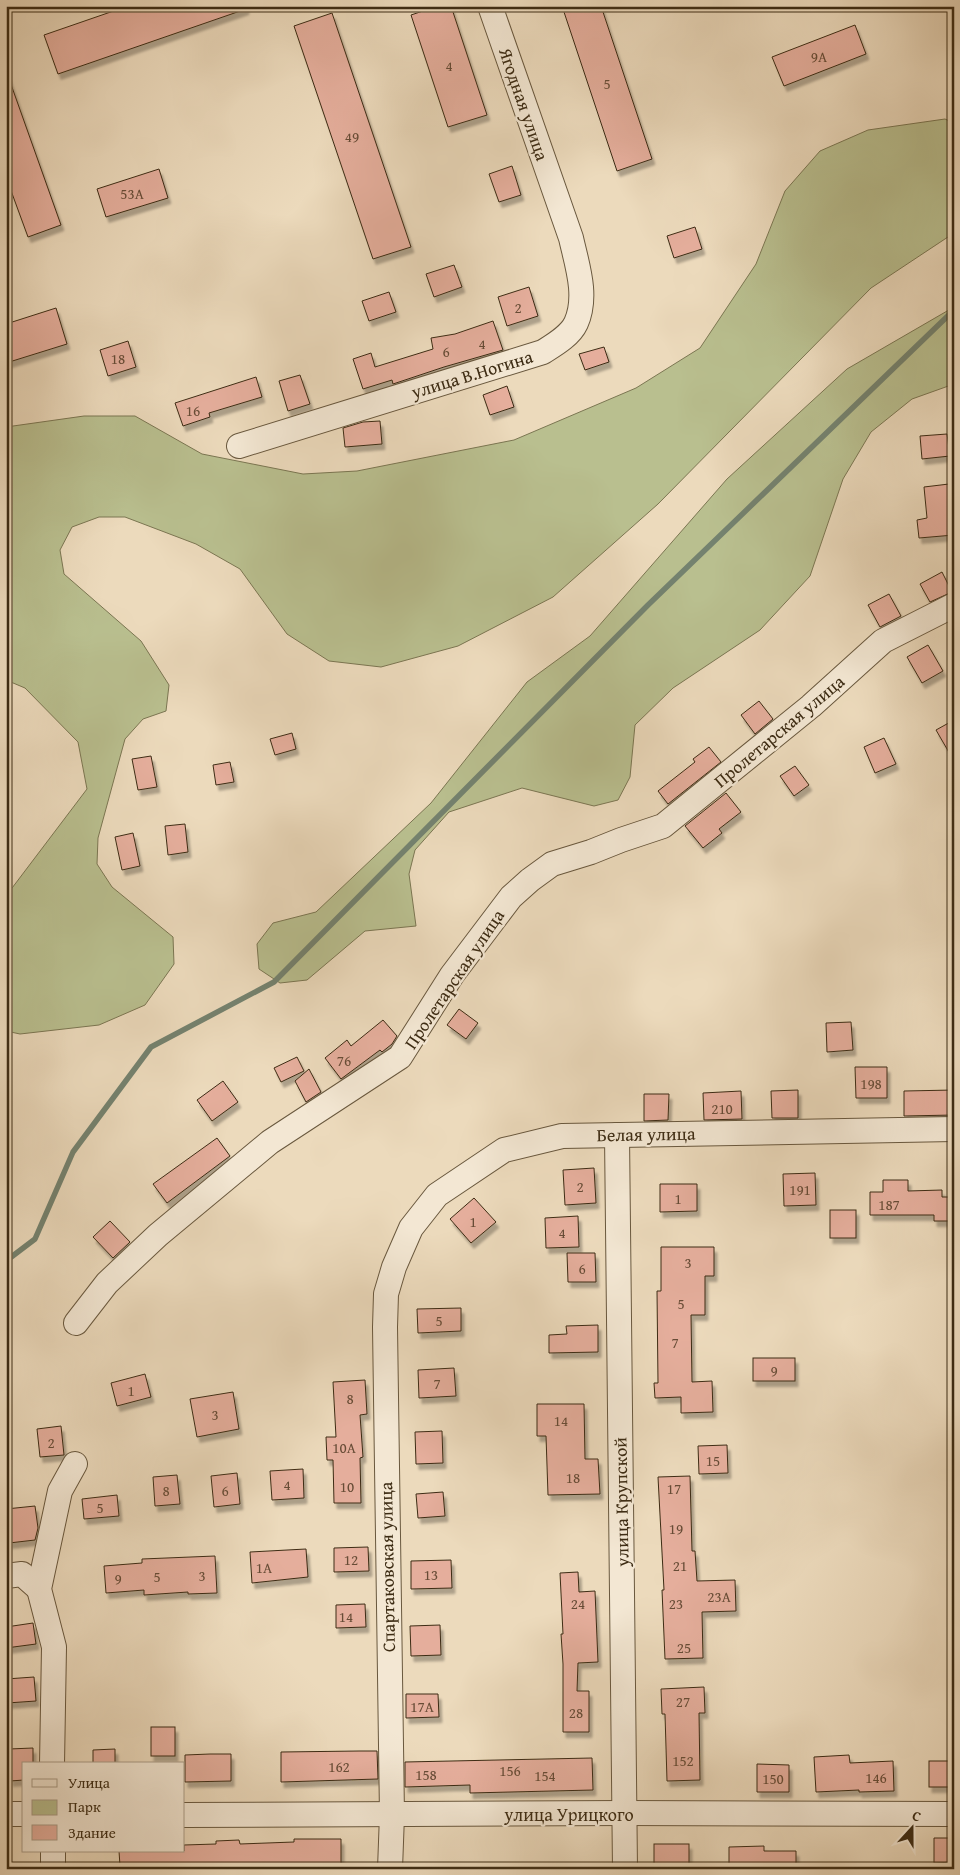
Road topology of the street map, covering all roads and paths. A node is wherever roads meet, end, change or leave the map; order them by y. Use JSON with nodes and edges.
{"nodes":[{"id":1,"x":490,"y":6,"type":"edge"},
{"id":2,"x":558,"y":202,"type":"joint"},
{"id":3,"x":239,"y":446,"type":"dead end"},
{"id":4,"x":954,"y":605,"type":"edge"},
{"id":5,"x":954,"y":1129,"type":"edge"},
{"id":6,"x":617,"y":1135,"type":"junction"},
{"id":7,"x":394,"y":1267,"type":"joint"},
{"id":8,"x":76,"y":1323,"type":"dead end"},
{"id":9,"x":75,"y":1464,"type":"dead end"},
{"id":10,"x":6,"y":1576,"type":"edge"},
{"id":11,"x":39,"y":1589,"type":"junction"},
{"id":12,"x":52,"y":1762,"type":"edge"},
{"id":13,"x":625,"y":1813,"type":"junction"},
{"id":14,"x":6,"y":1814,"type":"edge"},
{"id":15,"x":22,"y":1814,"type":"edge"},
{"id":16,"x":954,"y":1814,"type":"edge"},
{"id":17,"x":185,"y":1815,"type":"edge"},
{"id":18,"x":392,"y":1815,"type":"junction"},
{"id":19,"x":53,"y":1852,"type":"edge"},
{"id":20,"x":53,"y":1869,"type":"edge"},
{"id":21,"x":390,"y":1869,"type":"edge"},
{"id":22,"x":625,"y":1869,"type":"edge"}],
"edges":[{"from":1,"to":2,"type":"street","name":"Ягодная улица"},
{"from":2,"to":3,"type":"street","name":"улица В.Ногина"},
{"from":4,"to":8,"type":"street","name":"Пролетарская улица"},
{"from":5,"to":6,"type":"street","name":"Белая улица"},
{"from":6,"to":7,"type":"street","name":"Белая улица"},
{"from":6,"to":13,"type":"street","name":"улица Крупской"},
{"from":7,"to":18,"type":"street","name":"Спартаковская улица"},
{"from":9,"to":11,"type":"street"},
{"from":10,"to":11,"type":"street"},
{"from":11,"to":12,"type":"street"},
{"from":13,"to":16,"type":"street","name":"улица Урицкого"},
{"from":13,"to":18,"type":"street","name":"улица Урицкого"},
{"from":13,"to":22,"type":"street","name":"улица Крупской"},
{"from":14,"to":15,"type":"street"},
{"from":17,"to":18,"type":"street","name":"улица Урицкого"},
{"from":18,"to":21,"type":"street","name":"Спартаковская улица"},
{"from":19,"to":20,"type":"street"}]}
